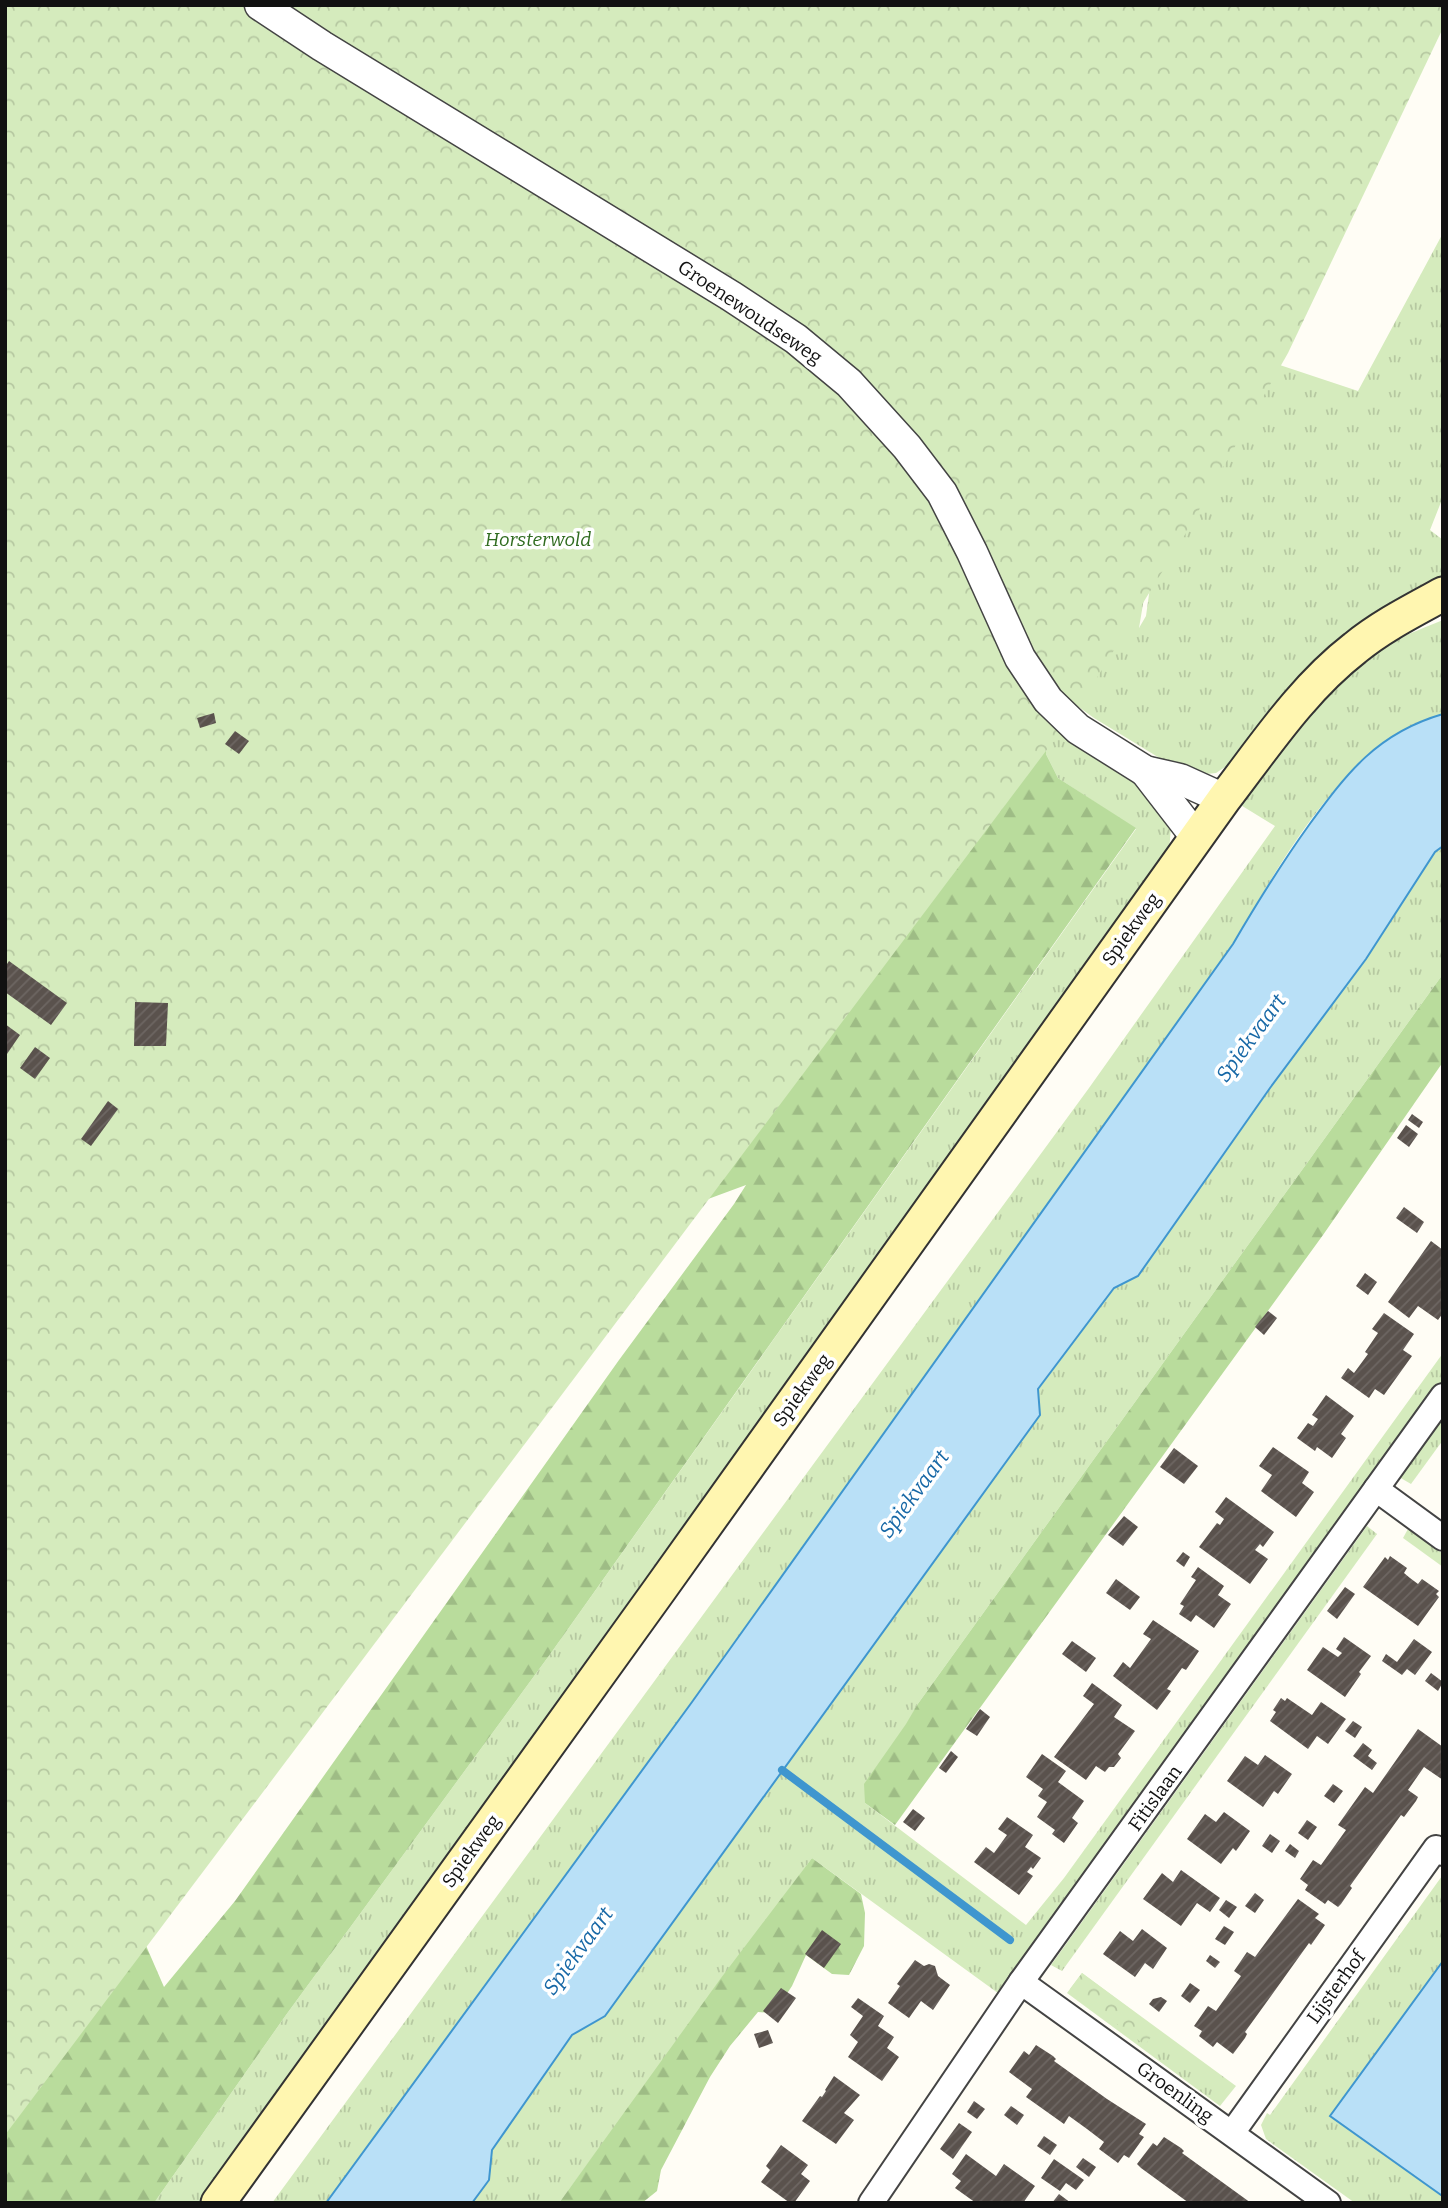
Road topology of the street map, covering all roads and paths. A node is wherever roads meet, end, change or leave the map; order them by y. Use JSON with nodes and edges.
{"nodes":[{"id":1,"x":260,"y":5,"type":"edge"},
{"id":2,"x":1434,"y":603,"type":"edge"},
{"id":3,"x":1145,"y":771,"type":"junction"},
{"id":4,"x":1224,"y":799,"type":"junction"},
{"id":5,"x":1196,"y":837,"type":"junction"},
{"id":6,"x":1443,"y":1396,"type":"edge"},
{"id":7,"x":1376,"y":1489,"type":"junction"},
{"id":8,"x":1443,"y":1538,"type":"edge"},
{"id":9,"x":1443,"y":1853,"type":"edge"},
{"id":10,"x":1021,"y":1982,"type":"junction"},
{"id":11,"x":1232,"y":2133,"type":"junction"},
{"id":12,"x":879,"y":2200,"type":"edge"},
{"id":13,"x":218,"y":2203,"type":"edge"},
{"id":14,"x":1328,"y":2203,"type":"edge"}],
"edges":[{"from":1,"to":3,"type":"street","name":"Groenewoudseweg"},
{"from":2,"to":4,"type":"main road","name":"Spiekweg"},
{"from":3,"to":4,"type":"street","name":"Groenewoudseweg"},
{"from":3,"to":5,"type":"street","name":"Groenewoudseweg"},
{"from":4,"to":5,"type":"main road","name":"Spiekweg"},
{"from":5,"to":13,"type":"main road","name":"Spiekweg"},
{"from":6,"to":7,"type":"street","name":"Fitislaan"},
{"from":7,"to":8,"type":"street"},
{"from":7,"to":10,"type":"street","name":"Fitislaan"},
{"from":9,"to":11,"type":"street","name":"Lijsterhof"},
{"from":10,"to":11,"type":"street","name":"Groenling"},
{"from":10,"to":12,"type":"street","name":"Fitislaan"},
{"from":11,"to":14,"type":"street","name":"Groenling"}]}
